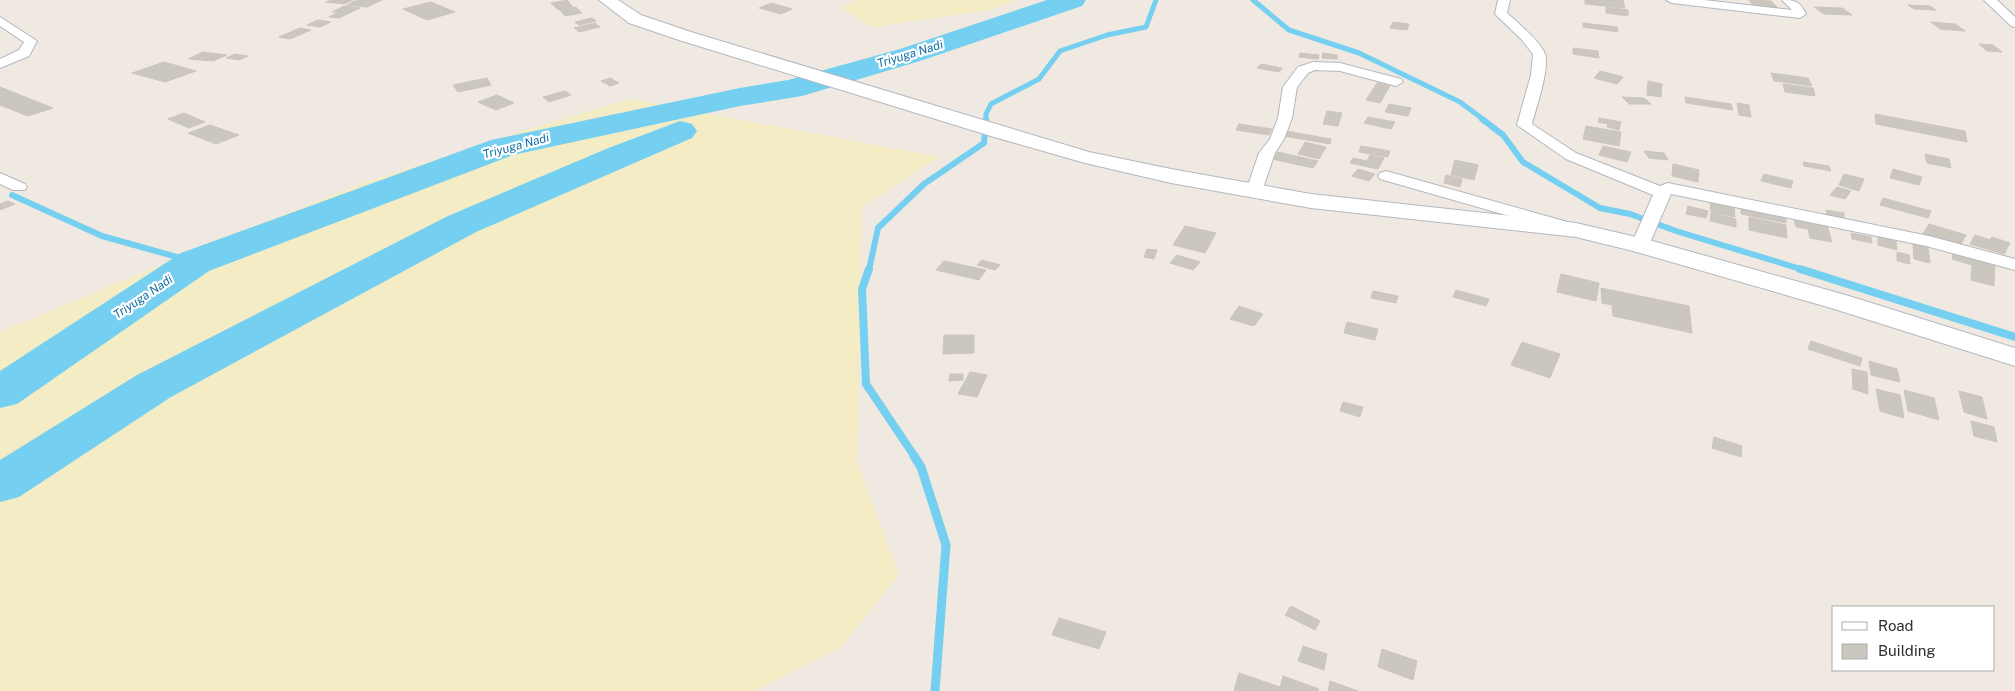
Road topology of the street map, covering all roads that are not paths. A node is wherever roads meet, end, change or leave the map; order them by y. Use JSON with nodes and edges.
{"nodes":[{"id":1,"x":607,"y":0,"type":"edge"},
{"id":2,"x":1504,"y":0,"type":"edge"},
{"id":3,"x":1672,"y":0,"type":"edge"},
{"id":4,"x":1788,"y":0,"type":"edge"},
{"id":5,"x":1990,"y":0,"type":"edge"},
{"id":6,"x":0,"y":21,"type":"edge"},
{"id":7,"x":2015,"y":23,"type":"edge"},
{"id":8,"x":0,"y":64,"type":"edge"},
{"id":9,"x":1396,"y":82,"type":"dead end"},
{"id":10,"x":1386,"y":176,"type":"dead end"},
{"id":11,"x":0,"y":178,"type":"edge"},
{"id":12,"x":1254,"y":191,"type":"junction"},
{"id":13,"x":0,"y":193,"type":"edge"},
{"id":14,"x":1662,"y":193,"type":"junction"},
{"id":15,"x":1576,"y":230,"type":"junction"},
{"id":16,"x":1640,"y":245,"type":"junction"},
{"id":17,"x":2015,"y":265,"type":"edge"},
{"id":18,"x":2015,"y":357,"type":"edge"}],
"edges":[{"from":1,"to":12,"type":"main road"},
{"from":2,"to":14,"type":"street"},
{"from":3,"to":4,"type":"street"},
{"from":5,"to":7,"type":"street"},
{"from":6,"to":8,"type":"street"},
{"from":9,"to":12,"type":"street"},
{"from":10,"to":15,"type":"street"},
{"from":11,"to":13,"type":"street"},
{"from":12,"to":15,"type":"main road"},
{"from":14,"to":16,"type":"street"},
{"from":14,"to":17,"type":"street"},
{"from":15,"to":16,"type":"main road"},
{"from":16,"to":18,"type":"main road"}]}
